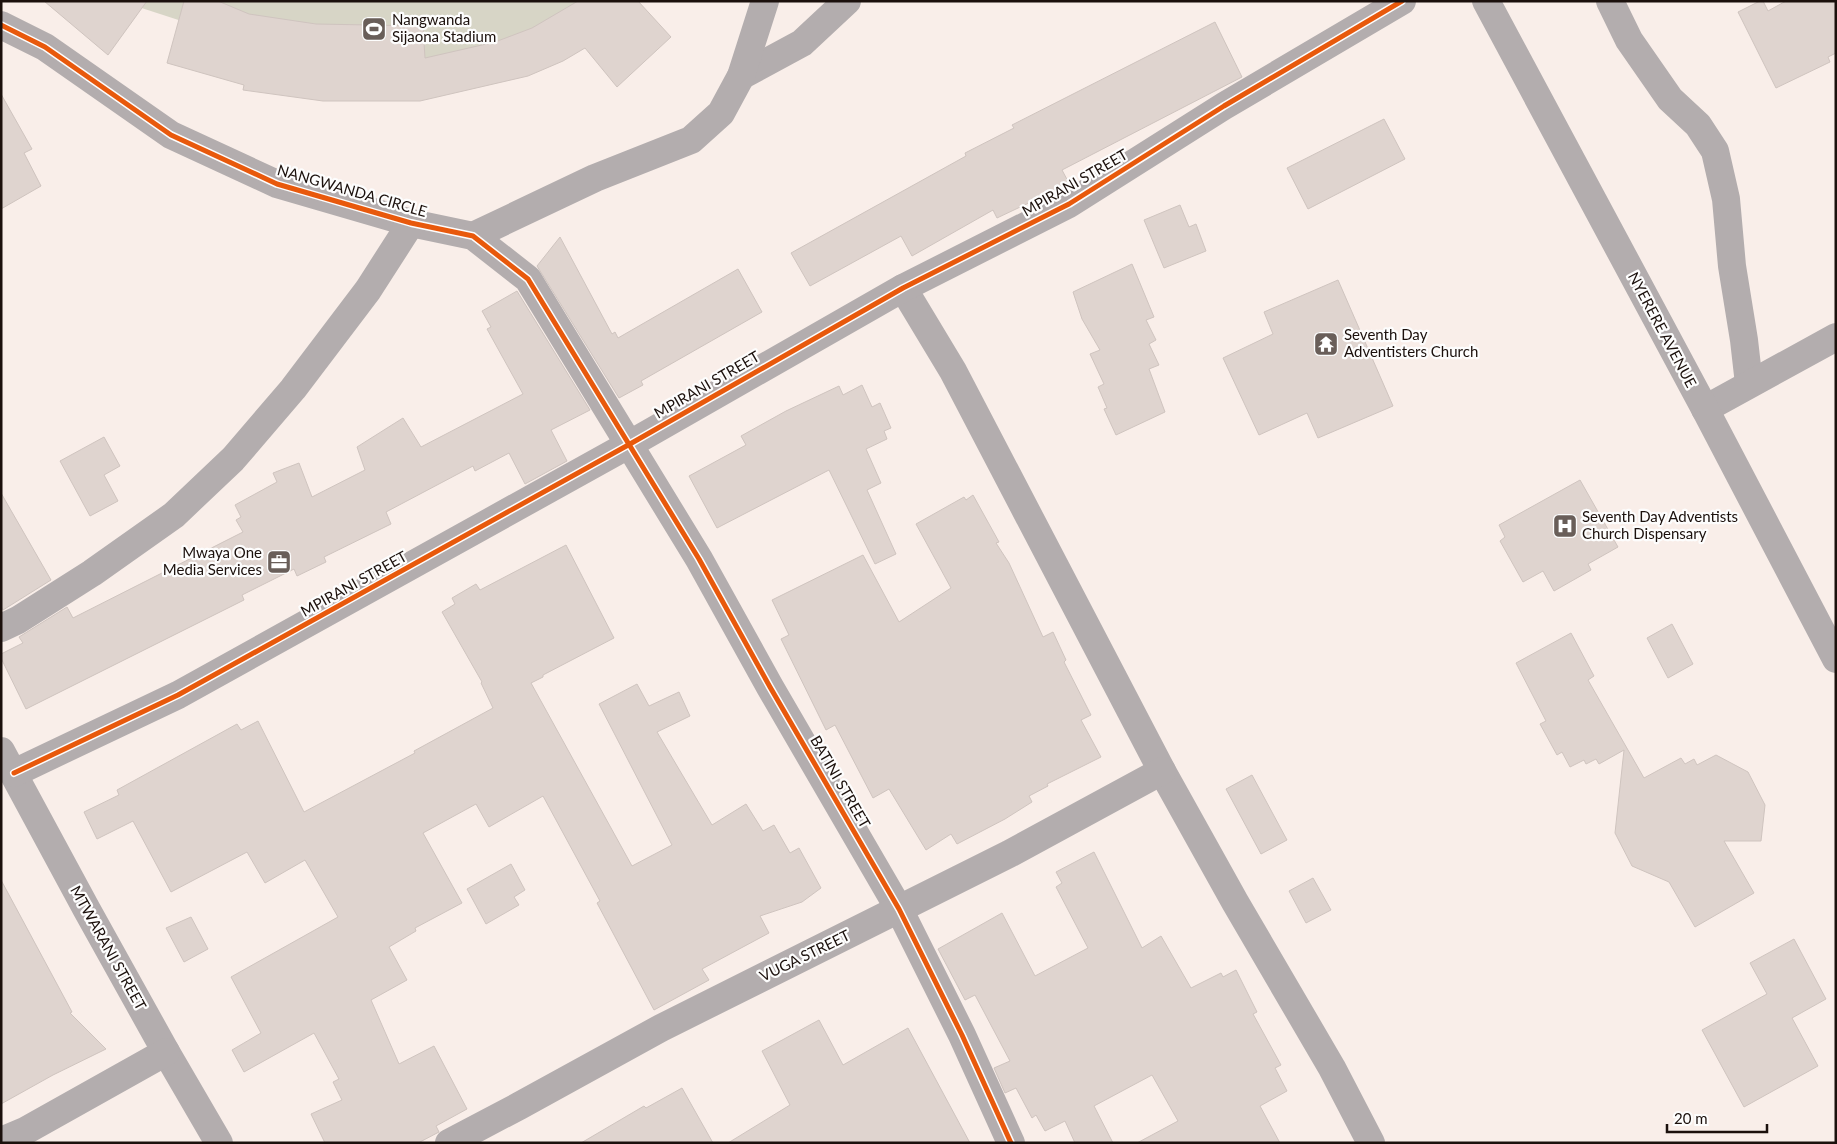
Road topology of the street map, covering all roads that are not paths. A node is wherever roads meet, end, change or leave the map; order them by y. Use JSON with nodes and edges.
{"nodes":[{"id":1,"x":765,"y":1,"type":"edge"},
{"id":2,"x":847,"y":1,"type":"edge"},
{"id":3,"x":1486,"y":1,"type":"edge"},
{"id":4,"x":1610,"y":1,"type":"edge"},
{"id":5,"x":1385,"y":5,"type":"edge"},
{"id":6,"x":1,"y":25,"type":"edge"},
{"id":7,"x":741,"y":76,"type":"junction"},
{"id":8,"x":411,"y":224,"type":"junction"},
{"id":9,"x":473,"y":236,"type":"junction"},
{"id":10,"x":903,"y":288,"type":"junction"},
{"id":11,"x":1836,"y":336,"type":"edge"},
{"id":12,"x":1749,"y":384,"type":"junction"},
{"id":13,"x":1705,"y":410,"type":"junction"},
{"id":14,"x":630,"y":444,"type":"junction"},
{"id":15,"x":1,"y":628,"type":"edge"},
{"id":16,"x":1836,"y":659,"type":"edge"},
{"id":17,"x":8,"y":762,"type":"edge"},
{"id":18,"x":1162,"y":771,"type":"junction"},
{"id":19,"x":900,"y":909,"type":"junction"},
{"id":20,"x":166,"y":1052,"type":"junction"},
{"id":21,"x":1,"y":1141,"type":"edge"},
{"id":22,"x":219,"y":1143,"type":"edge"},
{"id":23,"x":449,"y":1143,"type":"edge"},
{"id":24,"x":1011,"y":1143,"type":"edge"},
{"id":25,"x":1371,"y":1143,"type":"edge"}],
"edges":[{"from":1,"to":7,"type":"street"},
{"from":2,"to":7,"type":"street"},
{"from":3,"to":13,"type":"street","name":"NYERERE AVENUE"},
{"from":4,"to":12,"type":"street"},
{"from":5,"to":10,"type":"street","name":"MPIRANI STREET"},
{"from":6,"to":8,"type":"street","name":"NANGWANDA CIRCLE"},
{"from":7,"to":9,"type":"street"},
{"from":8,"to":9,"type":"street","name":"NANGWANDA CIRCLE"},
{"from":8,"to":15,"type":"street"},
{"from":9,"to":14,"type":"street","name":"NANGWANDA CIRCLE"},
{"from":10,"to":14,"type":"street","name":"MPIRANI STREET"},
{"from":10,"to":18,"type":"street"},
{"from":11,"to":12,"type":"street"},
{"from":12,"to":13,"type":"street"},
{"from":13,"to":16,"type":"street","name":"NYERERE AVENUE"},
{"from":14,"to":17,"type":"street","name":"MPIRANI STREET"},
{"from":14,"to":19,"type":"street","name":"BATINI STREET"},
{"from":17,"to":20,"type":"street","name":"MTWARANI STREET"},
{"from":18,"to":19,"type":"street","name":"VUGA STREET"},
{"from":18,"to":25,"type":"street"},
{"from":19,"to":23,"type":"street","name":"VUGA STREET"},
{"from":19,"to":24,"type":"street","name":"BATINI STREET"},
{"from":20,"to":21,"type":"street"},
{"from":20,"to":22,"type":"street","name":"MTWARANI STREET"}]}
